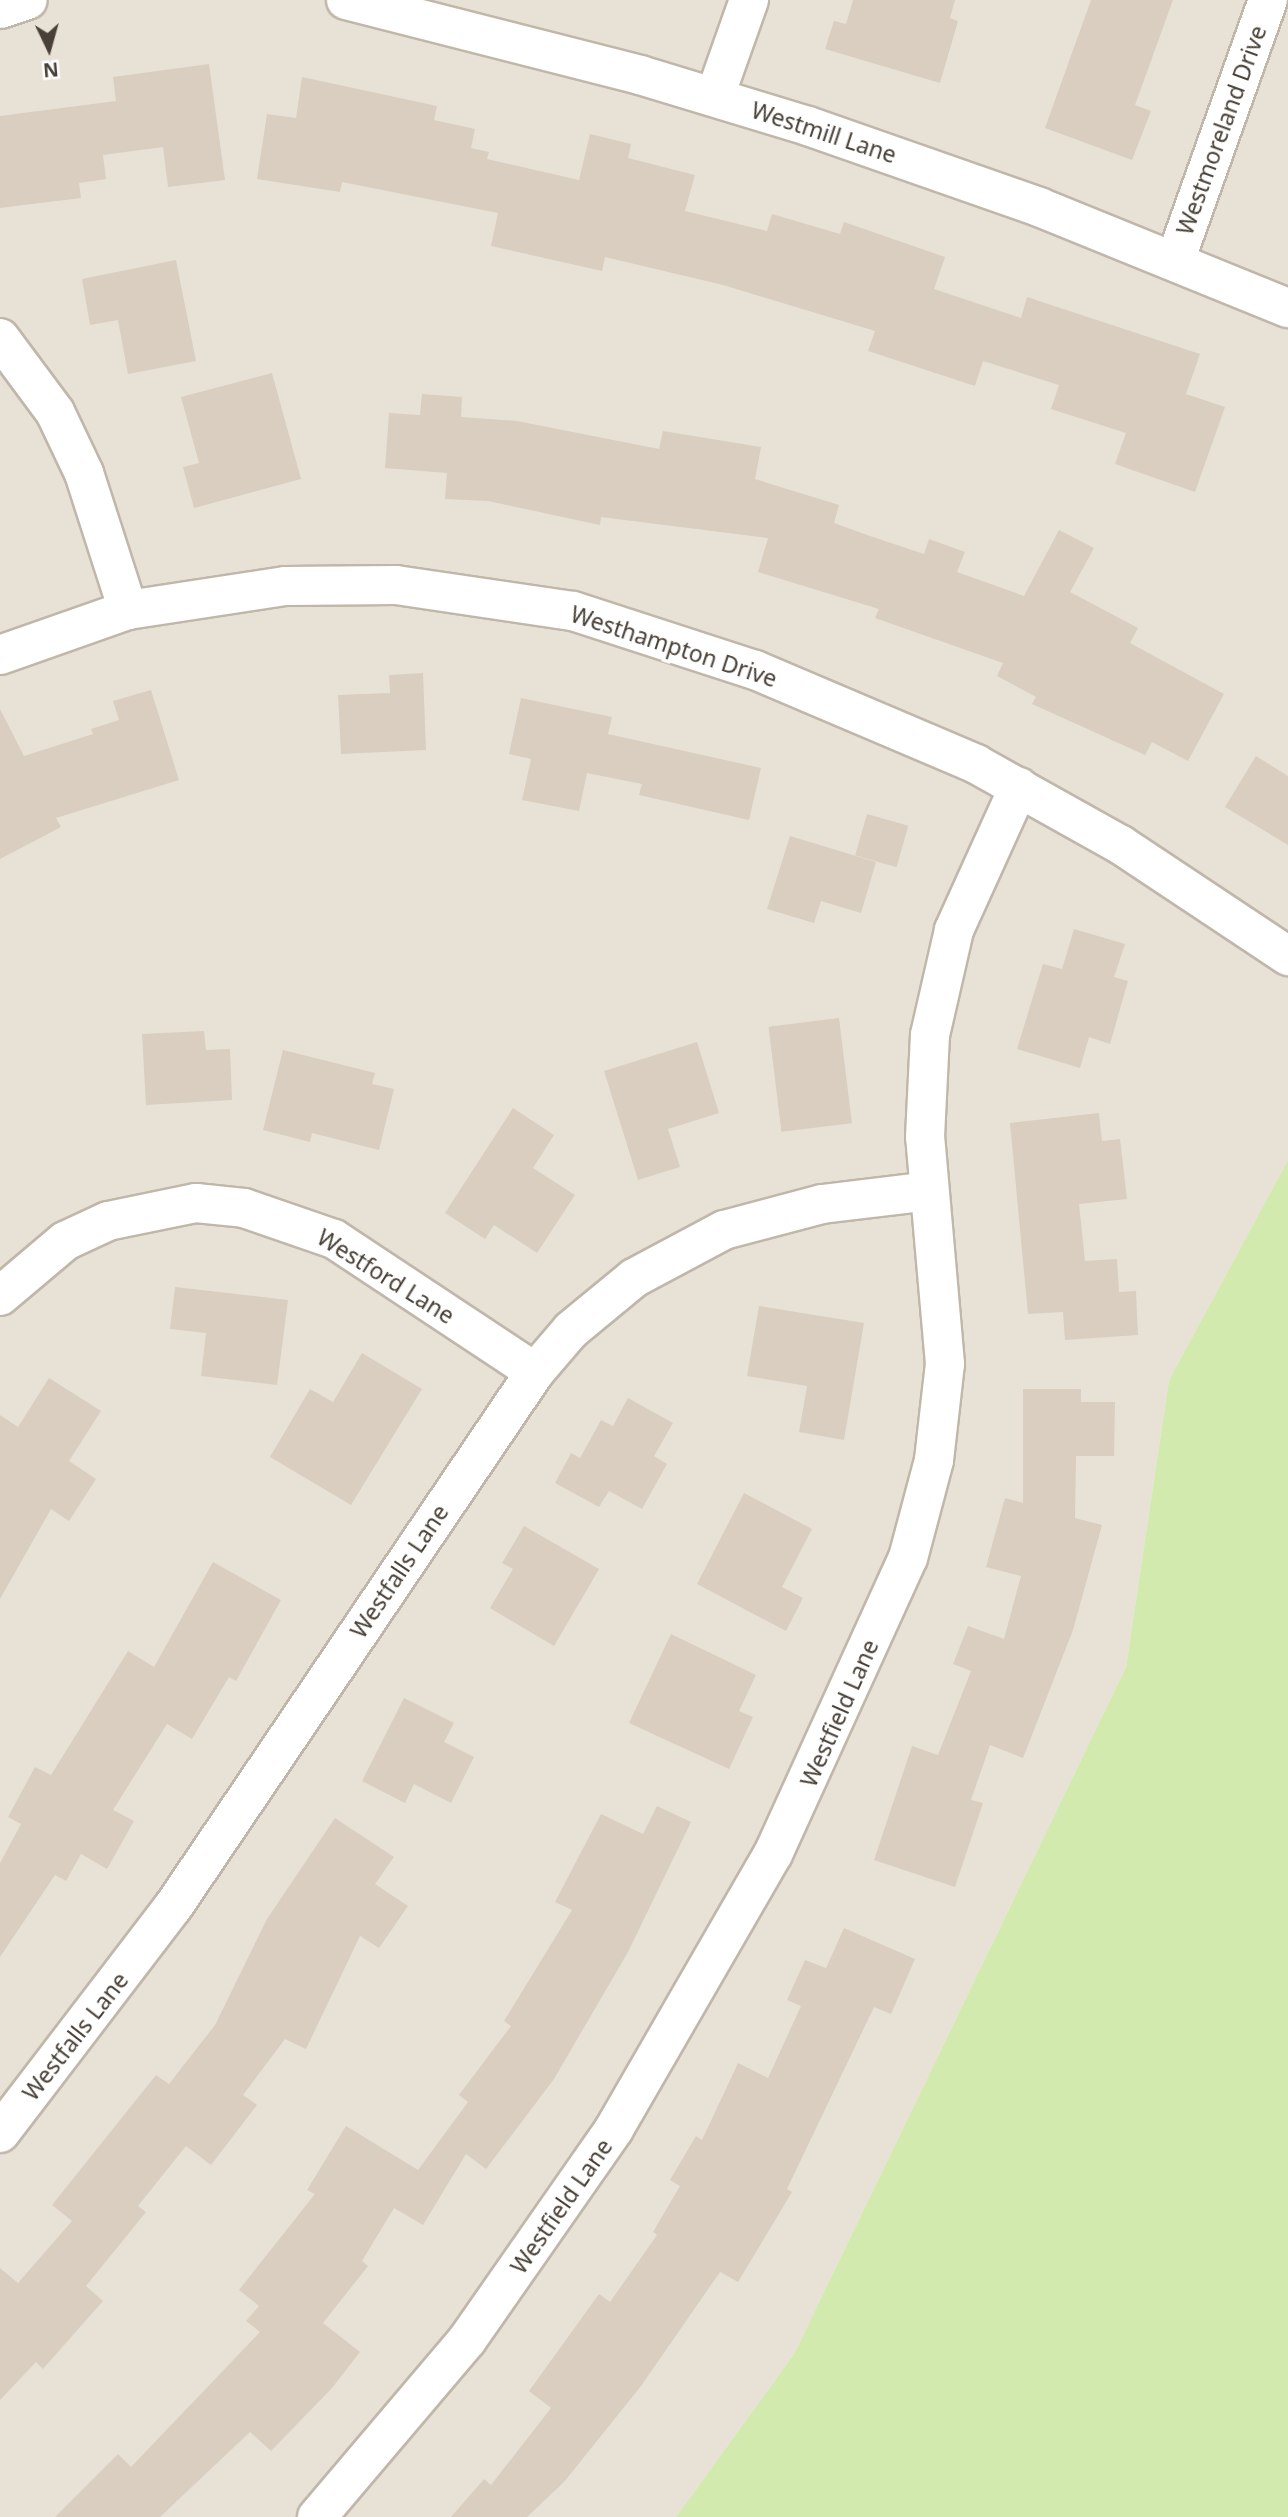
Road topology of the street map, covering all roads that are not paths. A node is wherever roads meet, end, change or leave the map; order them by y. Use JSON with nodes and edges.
{"nodes":[{"id":1,"x":28,"y":0,"type":"edge"},
{"id":2,"x":346,"y":0,"type":"edge"},
{"id":3,"x":749,"y":0,"type":"edge"},
{"id":4,"x":1268,"y":0,"type":"edge"},
{"id":5,"x":0,"y":9,"type":"edge"},
{"id":6,"x":715,"y":96,"type":"junction"},
{"id":7,"x":1175,"y":261,"type":"junction"},
{"id":8,"x":1288,"y":308,"type":"edge"},
{"id":9,"x":0,"y":338,"type":"edge"},
{"id":10,"x":128,"y":610,"type":"junction"},
{"id":11,"x":0,"y":655,"type":"edge"},
{"id":12,"x":1019,"y":787,"type":"junction"},
{"id":13,"x":1288,"y":956,"type":"edge"},
{"id":14,"x":929,"y":1191,"type":"junction"},
{"id":15,"x":0,"y":1296,"type":"edge"},
{"id":16,"x":535,"y":1372,"type":"junction"},
{"id":17,"x":0,"y":2133,"type":"edge"},
{"id":18,"x":317,"y":2517,"type":"edge"}],
"edges":[{"from":1,"to":5,"type":"street"},
{"from":2,"to":6,"type":"street","name":"Westmill Lane"},
{"from":3,"to":6,"type":"street"},
{"from":4,"to":7,"type":"street","name":"Westmoreland Drive"},
{"from":6,"to":7,"type":"street","name":"Westmill Lane"},
{"from":7,"to":8,"type":"street","name":"Westmill Lane"},
{"from":9,"to":10,"type":"street"},
{"from":10,"to":11,"type":"street","name":"Westhampton Drive"},
{"from":10,"to":12,"type":"street","name":"Westhampton Drive"},
{"from":12,"to":13,"type":"street","name":"Westhampton Drive"},
{"from":12,"to":14,"type":"street","name":"Westfield Lane"},
{"from":14,"to":16,"type":"street","name":"Westfalls Lane"},
{"from":14,"to":18,"type":"street","name":"Westfield Lane"},
{"from":15,"to":16,"type":"street","name":"Westford Lane"},
{"from":16,"to":17,"type":"street","name":"Westfalls Lane"}]}
